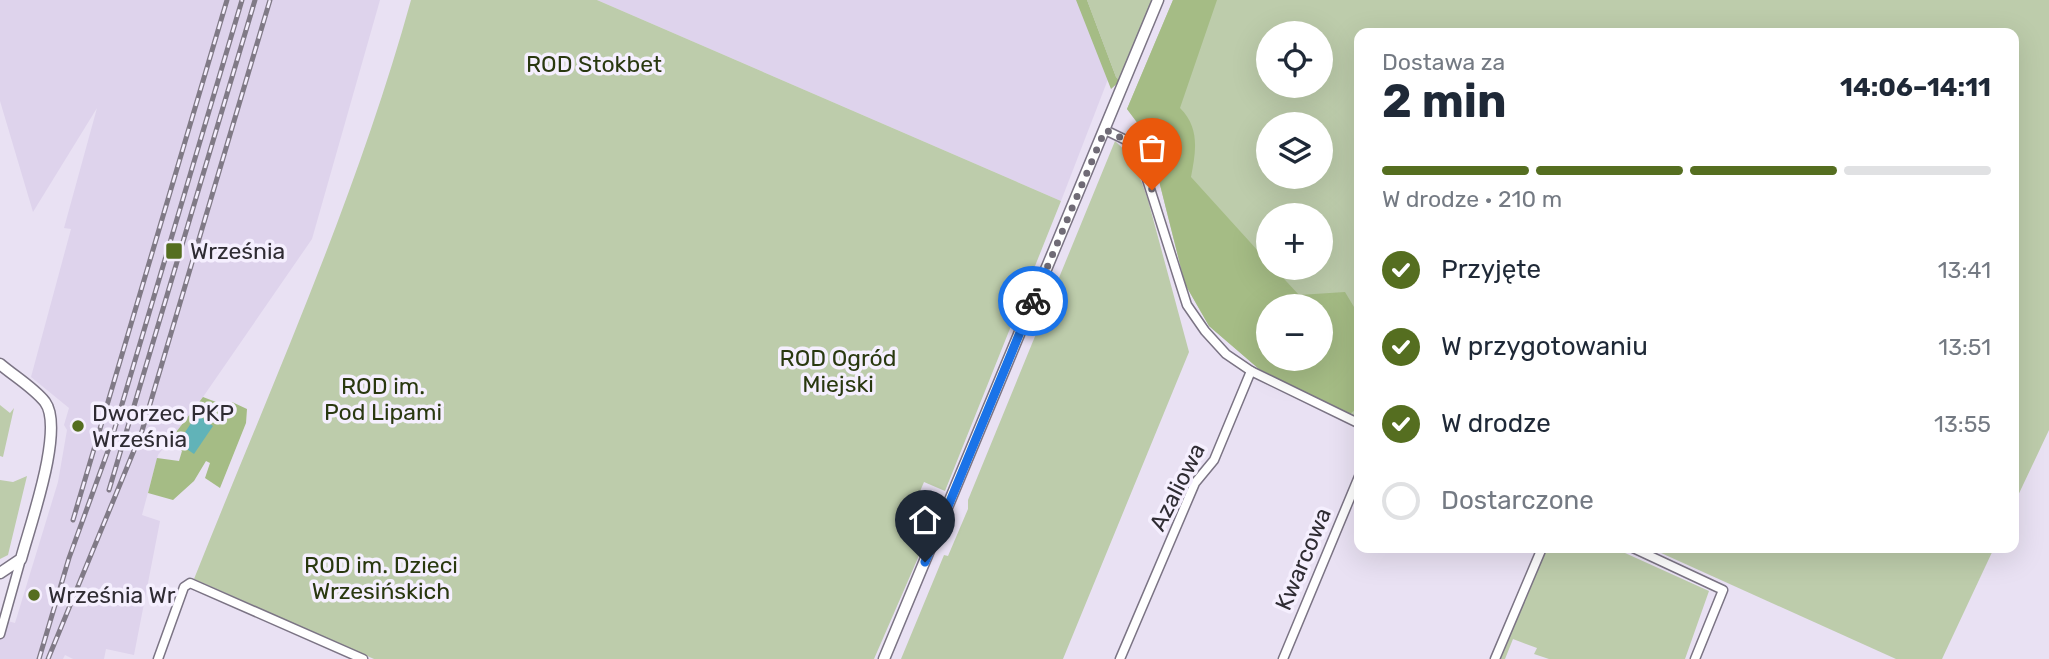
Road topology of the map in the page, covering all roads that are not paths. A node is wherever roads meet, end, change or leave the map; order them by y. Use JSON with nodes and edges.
{"nodes":[{"id":1,"x":1158,"y":0,"type":"edge"},
{"id":2,"x":1105,"y":130,"type":"junction"},
{"id":3,"x":0,"y":364,"type":"edge"},
{"id":4,"x":1251,"y":371,"type":"junction"},
{"id":5,"x":1354,"y":421,"type":"edge"},
{"id":6,"x":1354,"y":488,"type":"edge"},
{"id":7,"x":1540,"y":553,"type":"edge"},
{"id":8,"x":1644,"y":553,"type":"edge"},
{"id":9,"x":21,"y":559,"type":"junction"},
{"id":10,"x":0,"y":573,"type":"edge"},
{"id":11,"x":4,"y":607,"type":"edge"},
{"id":12,"x":0,"y":634,"type":"edge"},
{"id":13,"x":158,"y":659,"type":"edge"},
{"id":14,"x":363,"y":659,"type":"edge"},
{"id":15,"x":884,"y":659,"type":"edge"},
{"id":16,"x":1121,"y":659,"type":"edge"},
{"id":17,"x":1283,"y":659,"type":"edge"},
{"id":18,"x":1495,"y":659,"type":"edge"},
{"id":19,"x":1695,"y":659,"type":"edge"}],
"edges":[{"from":1,"to":2,"type":"street"},
{"from":2,"to":4,"type":"street"},
{"from":2,"to":15,"type":"street"},
{"from":3,"to":9,"type":"street"},
{"from":4,"to":5,"type":"street"},
{"from":4,"to":16,"type":"street","name":"Azaliowa"},
{"from":6,"to":17,"type":"street","name":"Kwarcowa"},
{"from":7,"to":18,"type":"street"},
{"from":8,"to":19,"type":"street"},
{"from":9,"to":10,"type":"street"},
{"from":9,"to":11,"type":"street"},
{"from":11,"to":12,"type":"street"},
{"from":13,"to":14,"type":"street"}]}
